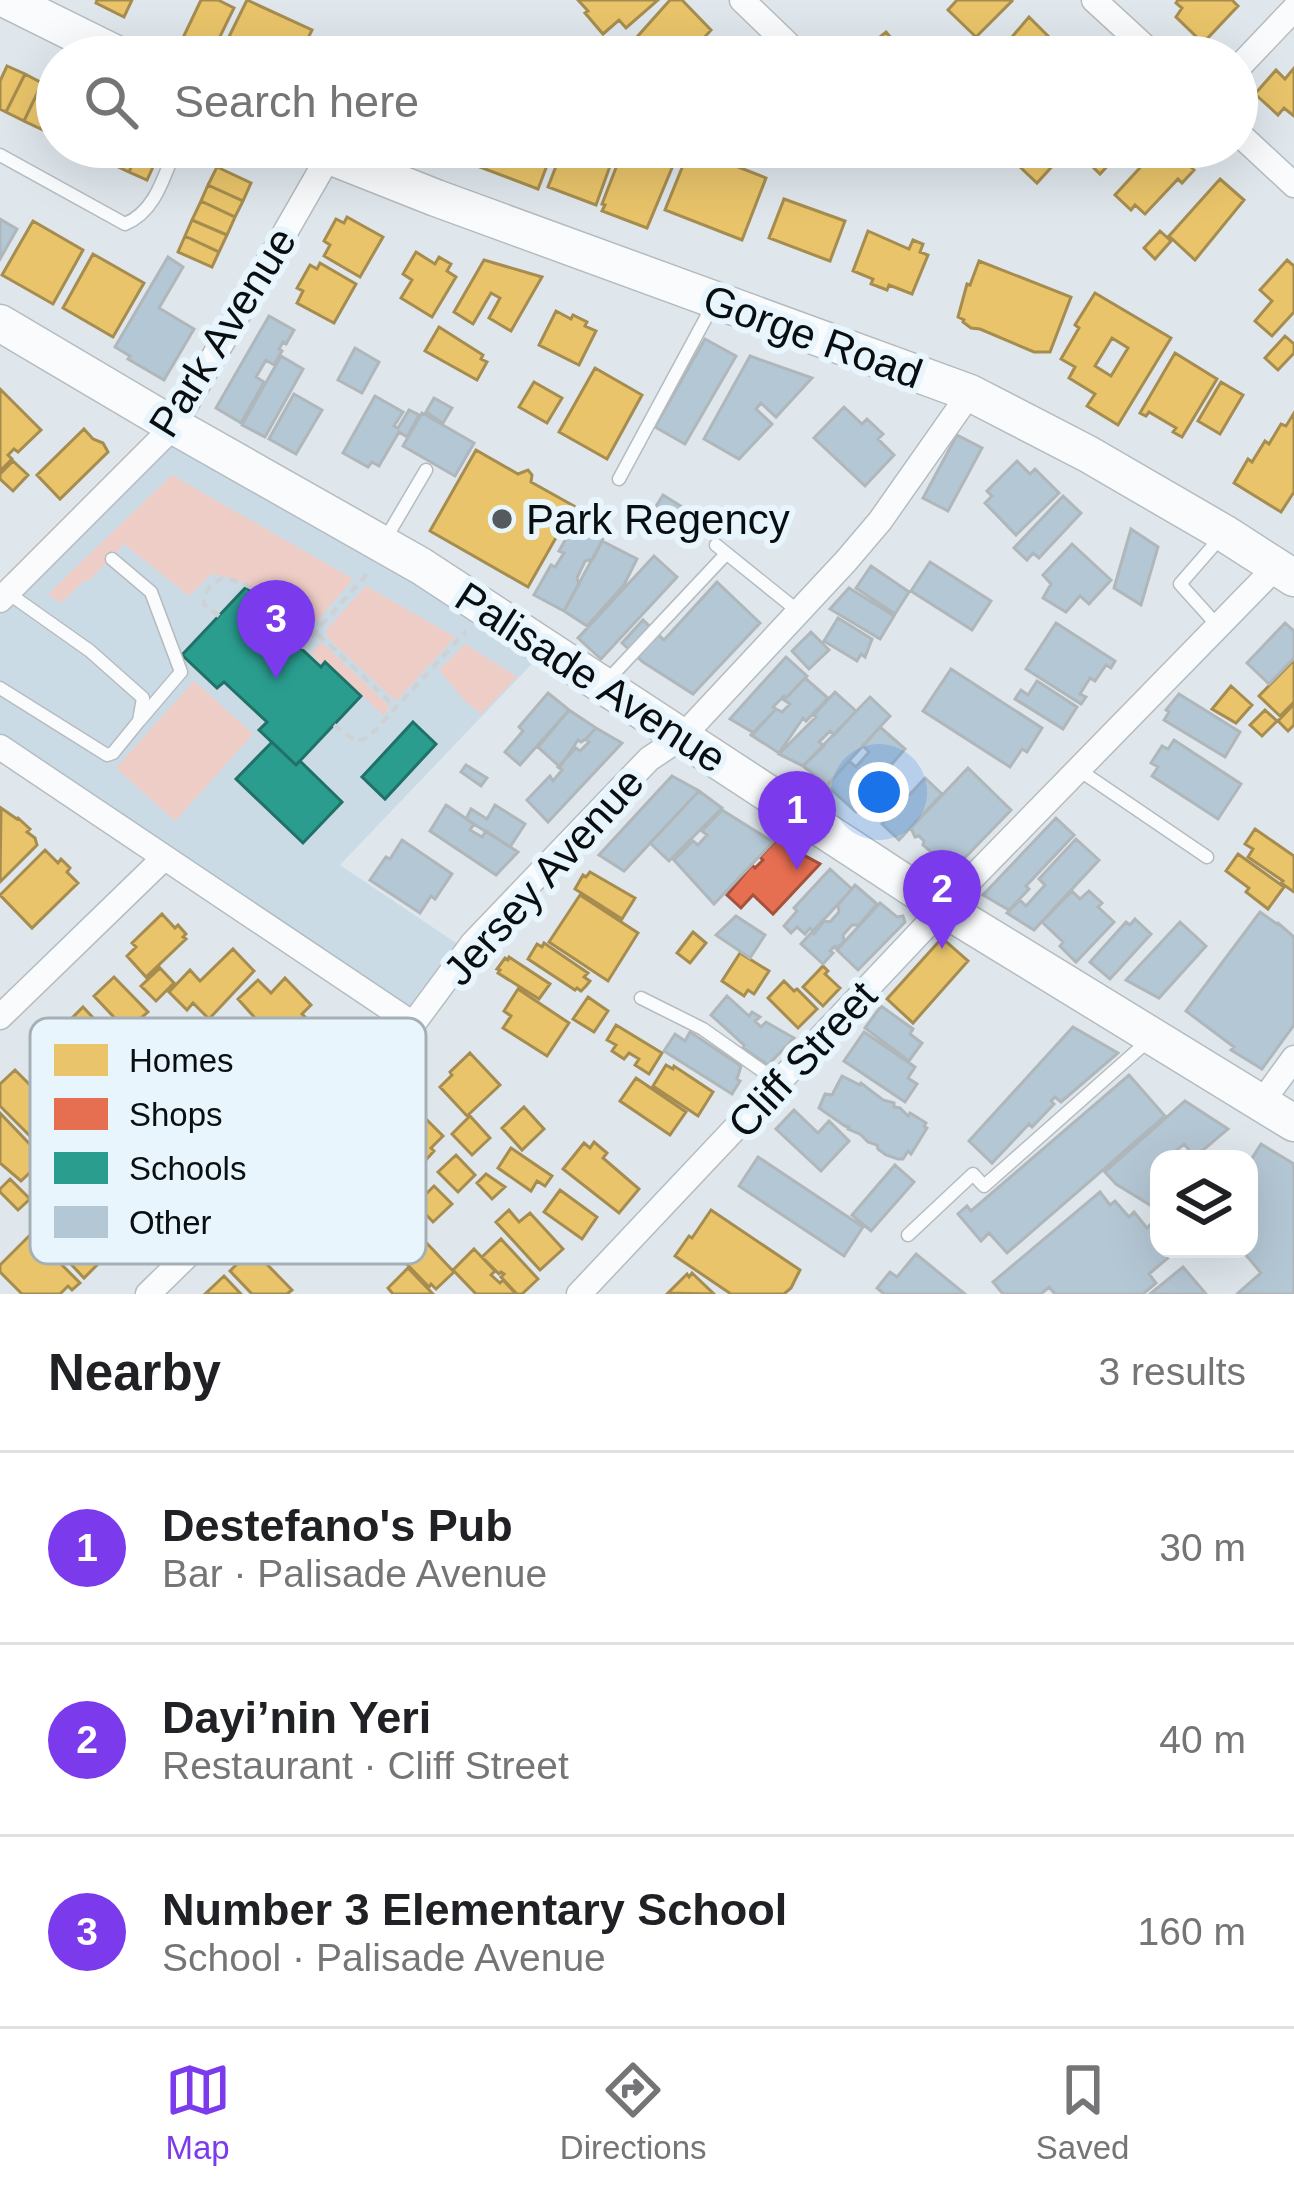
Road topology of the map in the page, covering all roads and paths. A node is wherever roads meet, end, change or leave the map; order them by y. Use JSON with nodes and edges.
{"nodes":[{"id":1,"x":8,"y":0,"type":"edge"},
{"id":2,"x":742,"y":0,"type":"edge"},
{"id":3,"x":1094,"y":0,"type":"edge"},
{"id":4,"x":1294,"y":9,"type":"edge"},
{"id":5,"x":0,"y":20,"type":"edge"},
{"id":6,"x":80,"y":36,"type":"edge"},
{"id":7,"x":779,"y":36,"type":"edge"},
{"id":8,"x":1133,"y":36,"type":"edge"},
{"id":9,"x":1258,"y":47,"type":"edge"},
{"id":10,"x":1258,"y":151,"type":"edge"},
{"id":11,"x":0,"y":155,"type":"edge"},
{"id":12,"x":167,"y":168,"type":"edge"},
{"id":13,"x":310,"y":168,"type":"edge"},
{"id":14,"x":361,"y":168,"type":"edge"},
{"id":15,"x":1294,"y":184,"type":"edge"},
{"id":16,"x":715,"y":300,"type":"junction"},
{"id":17,"x":0,"y":323,"type":"edge"},
{"id":18,"x":970,"y":393,"type":"junction"},
{"id":19,"x":174,"y":426,"type":"junction"},
{"id":20,"x":426,"y":470,"type":"dead end"},
{"id":21,"x":619,"y":478,"type":"dead end"},
{"id":22,"x":1224,"y":533,"type":"junction"},
{"id":23,"x":384,"y":544,"type":"junction"},
{"id":24,"x":112,"y":559,"type":"dead end"},
{"id":25,"x":1285,"y":572,"type":"edge"},
{"id":26,"x":4,"y":596,"type":"edge"},
{"id":27,"x":482,"y":606,"type":"junction"},
{"id":28,"x":799,"y":612,"type":"junction"},
{"id":29,"x":219,"y":616,"type":"dead end"},
{"id":30,"x":1217,"y":625,"type":"junction"},
{"id":31,"x":315,"y":632,"type":"junction"},
{"id":32,"x":301,"y":648,"type":"dead end"},
{"id":33,"x":603,"y":685,"type":"junction"},
{"id":34,"x":0,"y":688,"type":"edge"},
{"id":35,"x":396,"y":708,"type":"junction"},
{"id":36,"x":140,"y":721,"type":"junction"},
{"id":37,"x":334,"y":725,"type":"dead end"},
{"id":38,"x":682,"y":737,"type":"junction"},
{"id":39,"x":0,"y":747,"type":"edge"},
{"id":40,"x":1078,"y":770,"type":"junction"},
{"id":41,"x":1208,"y":856,"type":"dead end"},
{"id":42,"x":164,"y":858,"type":"junction"},
{"id":43,"x":944,"y":908,"type":"junction"},
{"id":44,"x":640,"y":998,"type":"dead end"},
{"id":45,"x":0,"y":1017,"type":"edge"},
{"id":46,"x":404,"y":1018,"type":"edge"},
{"id":47,"x":417,"y":1018,"type":"edge"},
{"id":48,"x":1154,"y":1036,"type":"junction"},
{"id":49,"x":1294,"y":1058,"type":"edge"},
{"id":50,"x":778,"y":1083,"type":"junction"},
{"id":51,"x":1262,"y":1102,"type":"junction"},
{"id":52,"x":1294,"y":1123,"type":"edge"},
{"id":53,"x":908,"y":1235,"type":"dead end"},
{"id":54,"x":179,"y":1264,"type":"edge"},
{"id":55,"x":148,"y":1294,"type":"edge"},
{"id":56,"x":579,"y":1294,"type":"edge"}],
"edges":[{"from":1,"to":5,"type":"lane"},
{"from":1,"to":6,"type":"main road"},
{"from":2,"to":7,"type":"street"},
{"from":3,"to":8,"type":"street"},
{"from":4,"to":9,"type":"street"},
{"from":10,"to":15,"type":"street"},
{"from":11,"to":12,"type":"lane"},
{"from":13,"to":19,"type":"street","name":"Park Avenue"},
{"from":14,"to":16,"type":"main road","name":"Gorge Road"},
{"from":16,"to":18,"type":"main road","name":"Gorge Road"},
{"from":16,"to":21,"type":"lane"},
{"from":17,"to":19,"type":"main road","name":"Palisade Avenue"},
{"from":18,"to":22,"type":"main road","name":"Gorge Road"},
{"from":18,"to":28,"type":"street","name":"Jersey Avenue"},
{"from":19,"to":23,"type":"main road","name":"Palisade Avenue"},
{"from":19,"to":26,"type":"street","name":"Park Avenue"},
{"from":20,"to":23,"type":"lane"},
{"from":22,"to":25,"type":"main road","name":"Gorge Road"},
{"from":22,"to":30,"type":"lane"},
{"from":23,"to":27,"type":"main road","name":"Palisade Avenue"},
{"from":23,"to":31,"type":"path"},
{"from":24,"to":36,"type":"lane"},
{"from":25,"to":30,"type":"street","name":"Cliff Street"},
{"from":26,"to":36,"type":"lane"},
{"from":27,"to":33,"type":"main road","name":"Palisade Avenue"},
{"from":27,"to":35,"type":"path"},
{"from":28,"to":33,"type":"lane"},
{"from":28,"to":38,"type":"street","name":"Jersey Avenue"},
{"from":29,"to":31,"type":"path"},
{"from":30,"to":40,"type":"street","name":"Cliff Street"},
{"from":31,"to":32,"type":"path"},
{"from":31,"to":35,"type":"path"},
{"from":33,"to":38,"type":"main road","name":"Palisade Avenue"},
{"from":34,"to":36,"type":"lane"},
{"from":35,"to":37,"type":"path"},
{"from":38,"to":43,"type":"main road","name":"Palisade Avenue"},
{"from":38,"to":47,"type":"street","name":"Jersey Avenue"},
{"from":39,"to":42,"type":"street"},
{"from":40,"to":41,"type":"lane"},
{"from":40,"to":43,"type":"street","name":"Cliff Street"},
{"from":42,"to":45,"type":"street"},
{"from":42,"to":46,"type":"street"},
{"from":43,"to":48,"type":"main road","name":"Palisade Avenue"},
{"from":43,"to":50,"type":"street","name":"Cliff Street"},
{"from":44,"to":50,"type":"lane"},
{"from":48,"to":51,"type":"main road","name":"Palisade Avenue"},
{"from":48,"to":53,"type":"lane"},
{"from":49,"to":51,"type":"street"},
{"from":50,"to":56,"type":"street","name":"Cliff Street"},
{"from":51,"to":52,"type":"main road","name":"Palisade Avenue"},
{"from":54,"to":55,"type":"street","name":"Jersey Avenue"}]}
